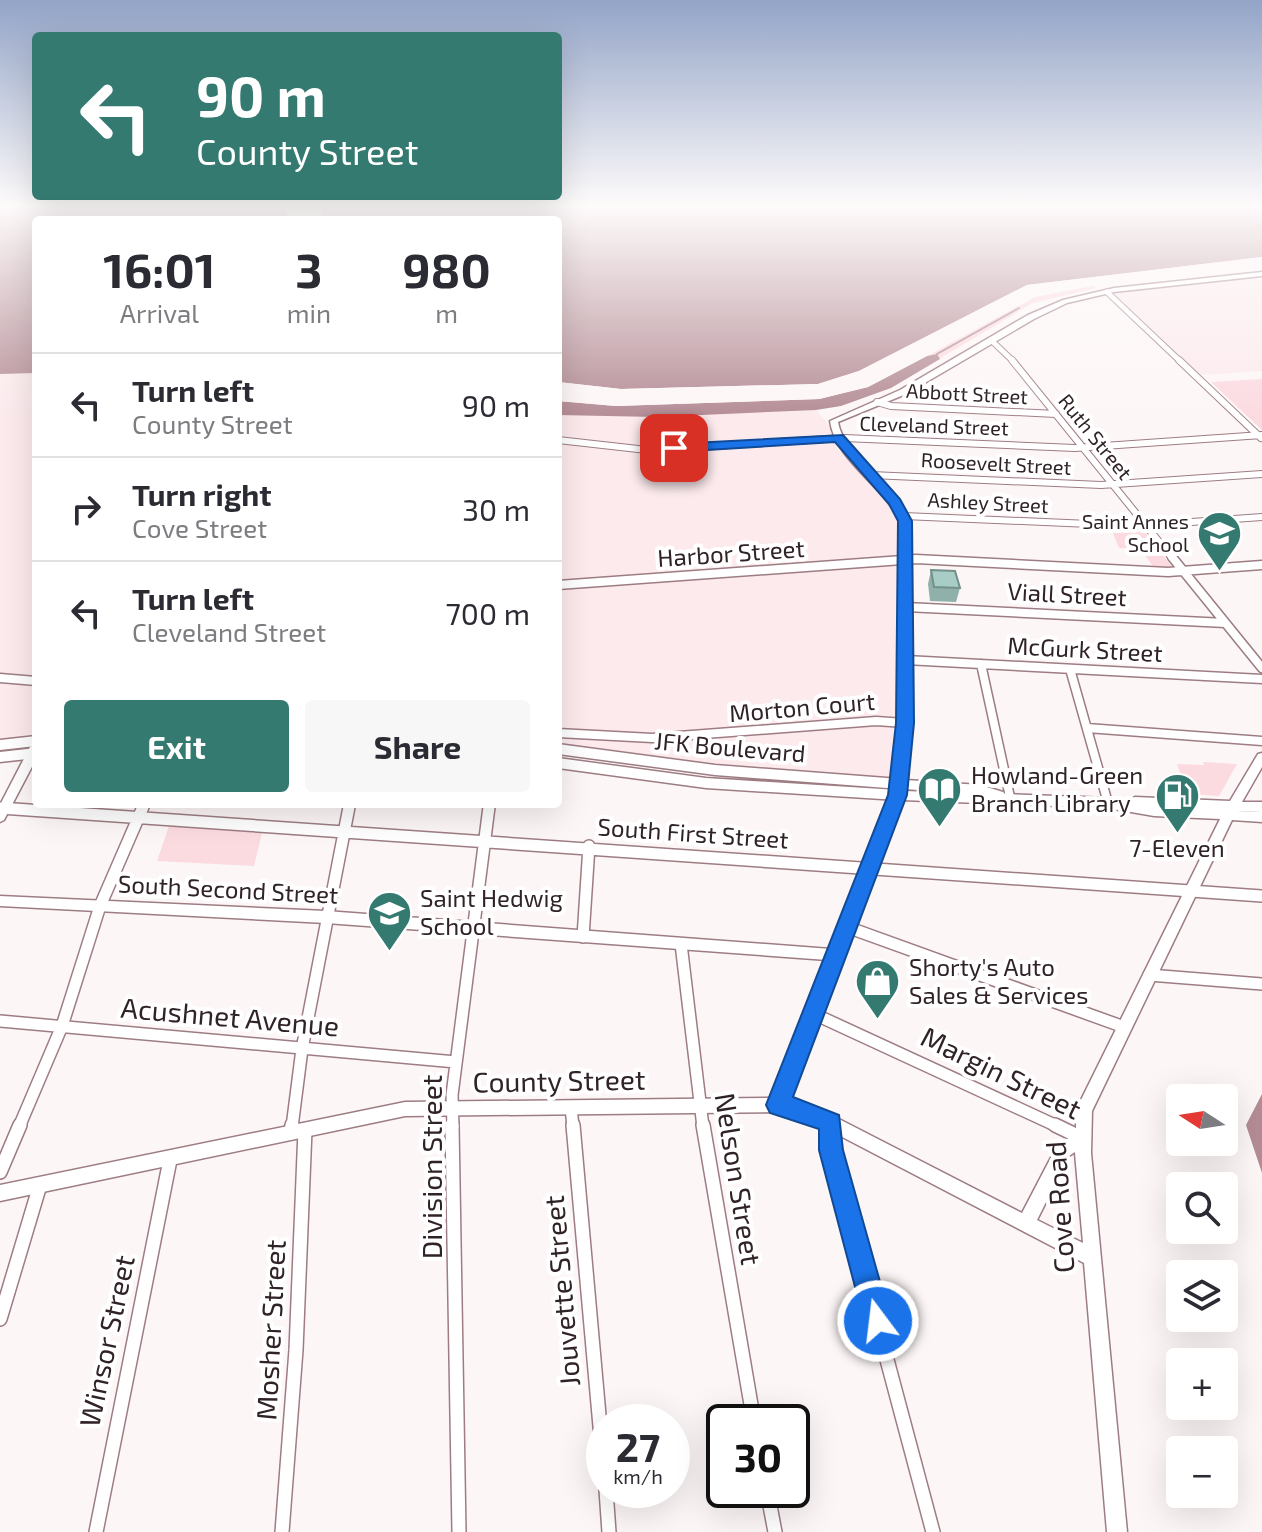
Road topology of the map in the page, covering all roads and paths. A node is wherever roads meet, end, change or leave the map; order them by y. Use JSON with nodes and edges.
{"nodes":[{"id":1,"x":1236,"y":278,"type":"edge"},
{"id":2,"x":1107,"y":292,"type":"junction"},
{"id":3,"x":991,"y":340,"type":"junction"},
{"id":4,"x":877,"y":402,"type":"junction"},
{"id":5,"x":1056,"y":414,"type":"junction"},
{"id":6,"x":1261,"y":437,"type":"edge"},
{"id":7,"x":839,"y":438,"type":"junction"},
{"id":8,"x":562,"y":440,"type":"edge"},
{"id":9,"x":1083,"y":447,"type":"junction"},
{"id":10,"x":1262,"y":474,"type":"edge"},
{"id":11,"x":871,"y":475,"type":"junction"},
{"id":12,"x":1113,"y":484,"type":"junction"},
{"id":13,"x":904,"y":516,"type":"junction"},
{"id":14,"x":1262,"y":517,"type":"edge"},
{"id":15,"x":1146,"y":526,"type":"junction"},
{"id":16,"x":907,"y":561,"type":"junction"},
{"id":17,"x":1262,"y":565,"type":"edge"},
{"id":18,"x":1183,"y":571,"type":"junction"},
{"id":19,"x":562,"y":585,"type":"edge"},
{"id":20,"x":906,"y":607,"type":"junction"},
{"id":21,"x":1225,"y":623,"type":"junction"},
{"id":22,"x":906,"y":660,"type":"junction"},
{"id":23,"x":981,"y":664,"type":"junction"},
{"id":24,"x":1262,"y":668,"type":"edge"},
{"id":25,"x":1070,"y":669,"type":"junction"},
{"id":26,"x":0,"y":678,"type":"edge"},
{"id":27,"x":1262,"y":679,"type":"edge"},
{"id":28,"x":32,"y":681,"type":"edge"},
{"id":29,"x":905,"y":723,"type":"junction"},
{"id":30,"x":1087,"y":728,"type":"junction"},
{"id":31,"x":562,"y":733,"type":"edge"},
{"id":32,"x":1262,"y":741,"type":"edge"},
{"id":33,"x":0,"y":745,"type":"edge"},
{"id":34,"x":32,"y":749,"type":"edge"},
{"id":35,"x":32,"y":750,"type":"edge"},
{"id":36,"x":562,"y":750,"type":"edge"},
{"id":37,"x":32,"y":754,"type":"edge"},
{"id":38,"x":0,"y":757,"type":"edge"},
{"id":39,"x":1262,"y":757,"type":"edge"},
{"id":40,"x":562,"y":764,"type":"edge"},
{"id":41,"x":899,"y":789,"type":"junction"},
{"id":42,"x":1010,"y":797,"type":"junction"},
{"id":43,"x":1114,"y":803,"type":"junction"},
{"id":44,"x":1262,"y":807,"type":"edge"},
{"id":45,"x":142,"y":808,"type":"edge"},
{"id":46,"x":349,"y":808,"type":"edge"},
{"id":47,"x":488,"y":808,"type":"edge"},
{"id":48,"x":1232,"y":810,"type":"junction"},
{"id":49,"x":1,"y":811,"type":"edge"},
{"id":50,"x":139,"y":816,"type":"junction"},
{"id":51,"x":1262,"y":817,"type":"edge"},
{"id":52,"x":343,"y":833,"type":"junction"},
{"id":53,"x":484,"y":841,"type":"junction"},
{"id":54,"x":589,"y":846,"type":"junction"},
{"id":55,"x":872,"y":867,"type":"junction"},
{"id":56,"x":1192,"y":890,"type":"junction"},
{"id":57,"x":1262,"y":896,"type":"edge"},
{"id":58,"x":0,"y":901,"type":"edge"},
{"id":59,"x":100,"y":906,"type":"junction"},
{"id":60,"x":326,"y":917,"type":"junction"},
{"id":61,"x":847,"y":927,"type":"junction"},
{"id":62,"x":473,"y":929,"type":"junction"},
{"id":63,"x":583,"y":937,"type":"junction"},
{"id":64,"x":681,"y":944,"type":"junction"},
{"id":65,"x":836,"y":955,"type":"junction"},
{"id":66,"x":1149,"y":975,"type":"junction"},
{"id":67,"x":1262,"y":984,"type":"edge"},
{"id":68,"x":812,"y":1013,"type":"junction"},
{"id":69,"x":0,"y":1021,"type":"edge"},
{"id":70,"x":62,"y":1026,"type":"junction"},
{"id":71,"x":1124,"y":1027,"type":"junction"},
{"id":72,"x":302,"y":1049,"type":"junction"},
{"id":73,"x":456,"y":1062,"type":"junction"},
{"id":74,"x":699,"y":1104,"type":"junction"},
{"id":75,"x":778,"y":1105,"type":"junction"},
{"id":76,"x":571,"y":1107,"type":"junction"},
{"id":77,"x":453,"y":1109,"type":"junction"},
{"id":78,"x":831,"y":1123,"type":"junction"},
{"id":79,"x":298,"y":1132,"type":"junction"},
{"id":80,"x":1082,"y":1138,"type":"junction"},
{"id":81,"x":170,"y":1160,"type":"junction"},
{"id":82,"x":0,"y":1172,"type":"edge"},
{"id":83,"x":40,"y":1185,"type":"junction"},
{"id":84,"x":0,"y":1193,"type":"edge"},
{"id":85,"x":1026,"y":1223,"type":"junction"},
{"id":86,"x":1091,"y":1257,"type":"junction"},
{"id":87,"x":0,"y":1319,"type":"edge"},
{"id":88,"x":598,"y":1404,"type":"edge"},
{"id":89,"x":751,"y":1404,"type":"edge"},
{"id":90,"x":607,"y":1508,"type":"edge"},
{"id":91,"x":770,"y":1508,"type":"edge"},
{"id":92,"x":96,"y":1532,"type":"edge"},
{"id":93,"x":282,"y":1532,"type":"edge"},
{"id":94,"x":459,"y":1532,"type":"edge"},
{"id":95,"x":609,"y":1532,"type":"edge"},
{"id":96,"x":775,"y":1532,"type":"edge"},
{"id":97,"x":933,"y":1532,"type":"edge"},
{"id":98,"x":1117,"y":1532,"type":"edge"}],
"edges":[{"from":1,"to":2,"type":"main road"},
{"from":2,"to":3,"type":"main road"},
{"from":2,"to":6,"type":"street"},
{"from":3,"to":4,"type":"main road"},
{"from":3,"to":5,"type":"street","name":"Ruth Street"},
{"from":4,"to":5,"type":"street","name":"Abbott Street"},
{"from":4,"to":7,"type":"main road"},
{"from":5,"to":9,"type":"street","name":"Ruth Street"},
{"from":6,"to":9,"type":"street","name":"Cleveland Street"},
{"from":7,"to":8,"type":"street","name":"Cleveland Street"},
{"from":7,"to":9,"type":"street","name":"Cleveland Street"},
{"from":7,"to":11,"type":"main road"},
{"from":9,"to":12,"type":"street","name":"Ruth Street"},
{"from":10,"to":12,"type":"street","name":"Roosevelt Street"},
{"from":11,"to":12,"type":"street","name":"Roosevelt Street"},
{"from":11,"to":13,"type":"main road"},
{"from":12,"to":15,"type":"street","name":"Ruth Street"},
{"from":13,"to":15,"type":"street","name":"Ashley Street"},
{"from":13,"to":16,"type":"main road"},
{"from":14,"to":15,"type":"street","name":"Ashley Street"},
{"from":15,"to":18,"type":"street","name":"Ruth Street"},
{"from":16,"to":18,"type":"street","name":"Harbor Street"},
{"from":16,"to":19,"type":"street","name":"Harbor Street"},
{"from":16,"to":20,"type":"main road"},
{"from":17,"to":18,"type":"street","name":"Harbor Street"},
{"from":18,"to":21,"type":"street","name":"Ruth Street"},
{"from":20,"to":21,"type":"street","name":"Viall Street"},
{"from":20,"to":22,"type":"main road"},
{"from":21,"to":24,"type":"street","name":"Ruth Street"},
{"from":22,"to":23,"type":"street","name":"McGurk Street"},
{"from":22,"to":29,"type":"main road"},
{"from":23,"to":25,"type":"street","name":"McGurk Street"},
{"from":23,"to":42,"type":"street"},
{"from":25,"to":27,"type":"street","name":"McGurk Street"},
{"from":25,"to":30,"type":"street"},
{"from":26,"to":28,"type":"street"},
{"from":29,"to":31,"type":"street","name":"Morton Court"},
{"from":29,"to":41,"type":"main road"},
{"from":30,"to":32,"type":"street"},
{"from":30,"to":43,"type":"street"},
{"from":33,"to":34,"type":"main road"},
{"from":35,"to":38,"type":"main road"},
{"from":36,"to":41,"type":"main road","name":"JFK Boulevard"},
{"from":37,"to":49,"type":"main road"},
{"from":39,"to":48,"type":"main road","name":"Cove Road"},
{"from":40,"to":41,"type":"main road","name":"JFK Boulevard"},
{"from":41,"to":42,"type":"main road"},
{"from":41,"to":55,"type":"main road"},
{"from":42,"to":43,"type":"main road"},
{"from":43,"to":48,"type":"main road"},
{"from":44,"to":48,"type":"main road"},
{"from":45,"to":50,"type":"street"},
{"from":46,"to":52,"type":"street","name":"Mosher Street"},
{"from":47,"to":53,"type":"street","name":"Division Street"},
{"from":48,"to":51,"type":"main road"},
{"from":48,"to":56,"type":"main road","name":"Cove Road"},
{"from":49,"to":50,"type":"street","name":"South First Street"},
{"from":50,"to":52,"type":"street","name":"South First Street"},
{"from":50,"to":59,"type":"street"},
{"from":52,"to":53,"type":"street","name":"South First Street"},
{"from":52,"to":60,"type":"street","name":"Mosher Street"},
{"from":53,"to":54,"type":"street","name":"South First Street"},
{"from":53,"to":62,"type":"street","name":"Division Street"},
{"from":54,"to":55,"type":"street","name":"South First Street"},
{"from":54,"to":63,"type":"street"},
{"from":55,"to":56,"type":"street","name":"South First Street"},
{"from":55,"to":61,"type":"main road"},
{"from":56,"to":57,"type":"street","name":"South First Street"},
{"from":56,"to":66,"type":"main road","name":"Cove Road"},
{"from":58,"to":59,"type":"main road","name":"South Second Street"},
{"from":59,"to":60,"type":"main road","name":"South Second Street"},
{"from":59,"to":70,"type":"street"},
{"from":60,"to":62,"type":"main road","name":"South Second Street"},
{"from":60,"to":72,"type":"street","name":"Mosher Street"},
{"from":61,"to":65,"type":"main road"},
{"from":61,"to":71,"type":"street"},
{"from":62,"to":63,"type":"main road","name":"South Second Street"},
{"from":62,"to":73,"type":"street","name":"Division Street"},
{"from":63,"to":64,"type":"main road","name":"South Second Street"},
{"from":64,"to":65,"type":"main road","name":"South Second Street"},
{"from":64,"to":74,"type":"street","name":"Nelson Street"},
{"from":65,"to":68,"type":"main road"},
{"from":66,"to":67,"type":"street"},
{"from":66,"to":71,"type":"main road","name":"Cove Road"},
{"from":68,"to":75,"type":"main road"},
{"from":68,"to":80,"type":"street","name":"Margin Street"},
{"from":69,"to":70,"type":"street","name":"Acushnet Avenue"},
{"from":70,"to":72,"type":"street","name":"Acushnet Avenue"},
{"from":70,"to":82,"type":"street"},
{"from":71,"to":80,"type":"main road","name":"Cove Road"},
{"from":72,"to":73,"type":"street","name":"Acushnet Avenue"},
{"from":72,"to":79,"type":"street","name":"Mosher Street"},
{"from":73,"to":77,"type":"street","name":"Division Street"},
{"from":74,"to":75,"type":"main road","name":"County Street"},
{"from":74,"to":76,"type":"main road","name":"County Street"},
{"from":74,"to":89,"type":"street","name":"Nelson Street"},
{"from":75,"to":78,"type":"main road","name":"County Street"},
{"from":76,"to":77,"type":"main road","name":"County Street"},
{"from":76,"to":88,"type":"street","name":"Jouvette Street"},
{"from":77,"to":79,"type":"main road","name":"County Street"},
{"from":77,"to":94,"type":"street","name":"Division Street"},
{"from":78,"to":85,"type":"main road","name":"County Street"},
{"from":78,"to":97,"type":"street"},
{"from":79,"to":81,"type":"main road","name":"County Street"},
{"from":79,"to":93,"type":"street","name":"Mosher Street"},
{"from":80,"to":85,"type":"main road"},
{"from":80,"to":86,"type":"main road","name":"Cove Road"},
{"from":81,"to":83,"type":"main road","name":"County Street"},
{"from":81,"to":92,"type":"street","name":"Winsor Street"},
{"from":83,"to":84,"type":"main road","name":"County Street"},
{"from":83,"to":87,"type":"street"},
{"from":85,"to":86,"type":"main road","name":"County Street"},
{"from":86,"to":98,"type":"main road","name":"Cove Road"},
{"from":90,"to":95,"type":"street"},
{"from":91,"to":96,"type":"street"}]}
